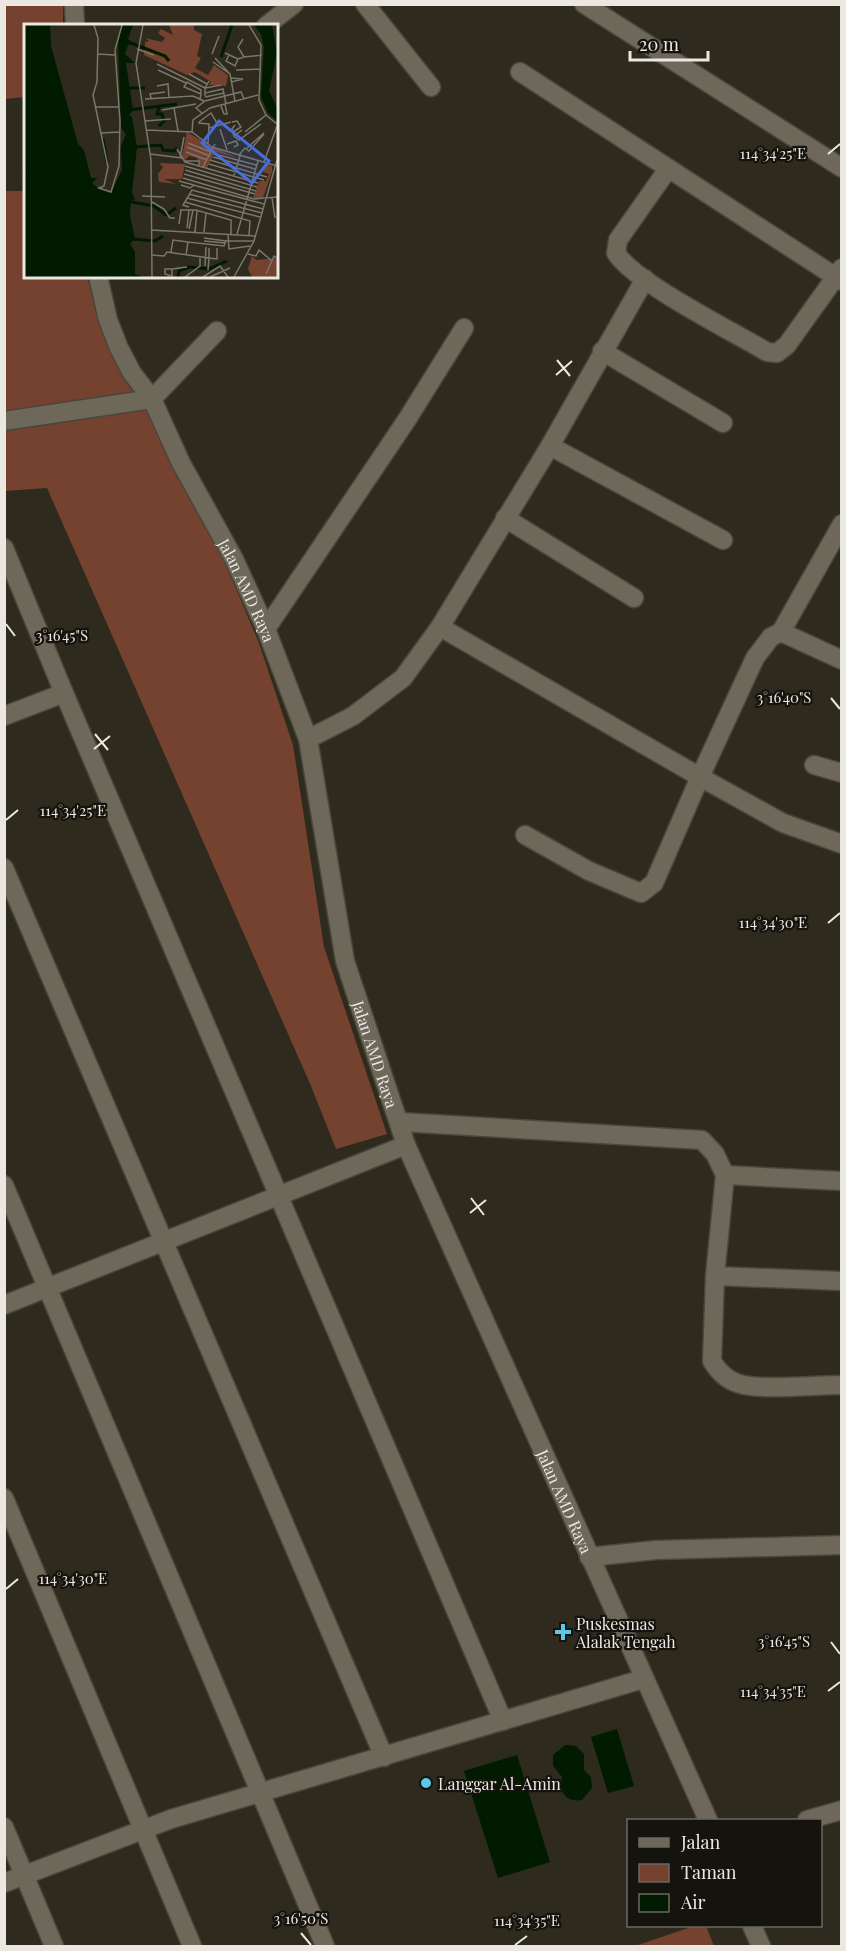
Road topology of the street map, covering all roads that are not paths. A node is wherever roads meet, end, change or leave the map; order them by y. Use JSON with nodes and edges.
{"nodes":[{"id":1,"x":74,"y":4,"type":"edge"},
{"id":2,"x":294,"y":4,"type":"edge"},
{"id":3,"x":365,"y":4,"type":"edge"},
{"id":4,"x":584,"y":4,"type":"edge"},
{"id":5,"x":75,"y":24,"type":"edge"},
{"id":6,"x":269,"y":24,"type":"edge"},
{"id":7,"x":520,"y":72,"type":"dead end"},
{"id":8,"x":431,"y":87,"type":"dead end"},
{"id":9,"x":842,"y":168,"type":"edge"},
{"id":10,"x":668,"y":169,"type":"junction"},
{"id":11,"x":839,"y":275,"type":"edge"},
{"id":12,"x":98,"y":278,"type":"edge"},
{"id":13,"x":645,"y":279,"type":"junction"},
{"id":14,"x":464,"y":328,"type":"dead end"},
{"id":15,"x":217,"y":331,"type":"dead end"},
{"id":16,"x":602,"y":351,"type":"junction"},
{"id":17,"x":152,"y":399,"type":"junction"},
{"id":18,"x":4,"y":421,"type":"edge"},
{"id":19,"x":723,"y":423,"type":"dead end"},
{"id":20,"x":550,"y":446,"type":"junction"},
{"id":21,"x":505,"y":518,"type":"junction"},
{"id":22,"x":839,"y":533,"type":"edge"},
{"id":23,"x":723,"y":540,"type":"dead end"},
{"id":24,"x":4,"y":548,"type":"edge"},
{"id":25,"x":634,"y":598,"type":"dead end"},
{"id":26,"x":440,"y":627,"type":"junction"},
{"id":27,"x":266,"y":629,"type":"junction"},
{"id":28,"x":782,"y":632,"type":"junction"},
{"id":29,"x":842,"y":660,"type":"edge"},
{"id":30,"x":64,"y":693,"type":"junction"},
{"id":31,"x":4,"y":716,"type":"edge"},
{"id":32,"x":308,"y":739,"type":"junction"},
{"id":33,"x":814,"y":765,"type":"dead end"},
{"id":34,"x":842,"y":773,"type":"edge"},
{"id":35,"x":700,"y":777,"type":"junction"},
{"id":36,"x":525,"y":835,"type":"dead end"},
{"id":37,"x":842,"y":844,"type":"edge"},
{"id":38,"x":4,"y":868,"type":"edge"},
{"id":39,"x":400,"y":1122,"type":"junction"},
{"id":40,"x":406,"y":1145,"type":"junction"},
{"id":41,"x":725,"y":1175,"type":"junction"},
{"id":42,"x":842,"y":1181,"type":"edge"},
{"id":43,"x":4,"y":1185,"type":"edge"},
{"id":44,"x":280,"y":1195,"type":"junction"},
{"id":45,"x":166,"y":1241,"type":"junction"},
{"id":46,"x":715,"y":1276,"type":"junction"},
{"id":47,"x":842,"y":1281,"type":"edge"},
{"id":48,"x":48,"y":1288,"type":"junction"},
{"id":49,"x":4,"y":1305,"type":"edge"},
{"id":50,"x":842,"y":1385,"type":"edge"},
{"id":51,"x":4,"y":1498,"type":"edge"},
{"id":52,"x":842,"y":1545,"type":"edge"},
{"id":53,"x":589,"y":1557,"type":"junction"},
{"id":54,"x":643,"y":1679,"type":"junction"},
{"id":55,"x":503,"y":1721,"type":"junction"},
{"id":56,"x":384,"y":1757,"type":"junction"},
{"id":57,"x":260,"y":1793,"type":"junction"},
{"id":58,"x":842,"y":1810,"type":"edge"},
{"id":59,"x":707,"y":1819,"type":"edge"},
{"id":60,"x":813,"y":1819,"type":"edge"},
{"id":61,"x":4,"y":1827,"type":"edge"},
{"id":62,"x":143,"y":1829,"type":"junction"},
{"id":63,"x":24,"y":1875,"type":"junction"},
{"id":64,"x":4,"y":1883,"type":"edge"},
{"id":65,"x":752,"y":1927,"type":"edge"},
{"id":66,"x":54,"y":1947,"type":"edge"},
{"id":67,"x":192,"y":1947,"type":"edge"},
{"id":68,"x":325,"y":1947,"type":"edge"},
{"id":69,"x":761,"y":1947,"type":"edge"}],
"edges":[{"from":1,"to":5,"type":"street"},
{"from":2,"to":6,"type":"street"},
{"from":3,"to":8,"type":"street"},
{"from":4,"to":9,"type":"street"},
{"from":7,"to":10,"type":"street"},
{"from":10,"to":11,"type":"street"},
{"from":10,"to":13,"type":"street"},
{"from":11,"to":13,"type":"street"},
{"from":12,"to":17,"type":"street","name":"Jalan AMD Raya"},
{"from":13,"to":16,"type":"street"},
{"from":14,"to":27,"type":"street"},
{"from":15,"to":17,"type":"street"},
{"from":16,"to":19,"type":"street"},
{"from":16,"to":20,"type":"street"},
{"from":17,"to":18,"type":"street"},
{"from":17,"to":27,"type":"street","name":"Jalan AMD Raya"},
{"from":20,"to":21,"type":"street"},
{"from":20,"to":23,"type":"street"},
{"from":21,"to":25,"type":"street"},
{"from":21,"to":26,"type":"street"},
{"from":22,"to":28,"type":"street"},
{"from":24,"to":30,"type":"street"},
{"from":26,"to":32,"type":"street"},
{"from":26,"to":35,"type":"street"},
{"from":27,"to":32,"type":"street","name":"Jalan AMD Raya"},
{"from":28,"to":29,"type":"street"},
{"from":28,"to":35,"type":"street"},
{"from":30,"to":31,"type":"street"},
{"from":30,"to":44,"type":"street"},
{"from":32,"to":39,"type":"street","name":"Jalan AMD Raya"},
{"from":33,"to":34,"type":"street"},
{"from":35,"to":36,"type":"street"},
{"from":35,"to":37,"type":"street"},
{"from":38,"to":45,"type":"street"},
{"from":39,"to":40,"type":"street","name":"Jalan AMD Raya"},
{"from":39,"to":41,"type":"street"},
{"from":40,"to":44,"type":"street"},
{"from":40,"to":53,"type":"street","name":"Jalan AMD Raya"},
{"from":41,"to":42,"type":"street"},
{"from":41,"to":46,"type":"street"},
{"from":43,"to":48,"type":"street"},
{"from":44,"to":45,"type":"street"},
{"from":44,"to":55,"type":"street"},
{"from":45,"to":48,"type":"street"},
{"from":45,"to":56,"type":"street"},
{"from":46,"to":47,"type":"street"},
{"from":46,"to":50,"type":"street"},
{"from":48,"to":49,"type":"street"},
{"from":48,"to":57,"type":"street"},
{"from":51,"to":62,"type":"street"},
{"from":52,"to":53,"type":"street"},
{"from":53,"to":54,"type":"street","name":"Jalan AMD Raya"},
{"from":54,"to":55,"type":"street"},
{"from":54,"to":59,"type":"street","name":"Jalan AMD Raya"},
{"from":55,"to":56,"type":"street"},
{"from":56,"to":57,"type":"street"},
{"from":57,"to":62,"type":"street"},
{"from":57,"to":68,"type":"street"},
{"from":58,"to":60,"type":"street"},
{"from":61,"to":63,"type":"street"},
{"from":62,"to":63,"type":"street"},
{"from":62,"to":67,"type":"street"},
{"from":63,"to":64,"type":"street"},
{"from":63,"to":66,"type":"street"},
{"from":65,"to":69,"type":"street"}]}
